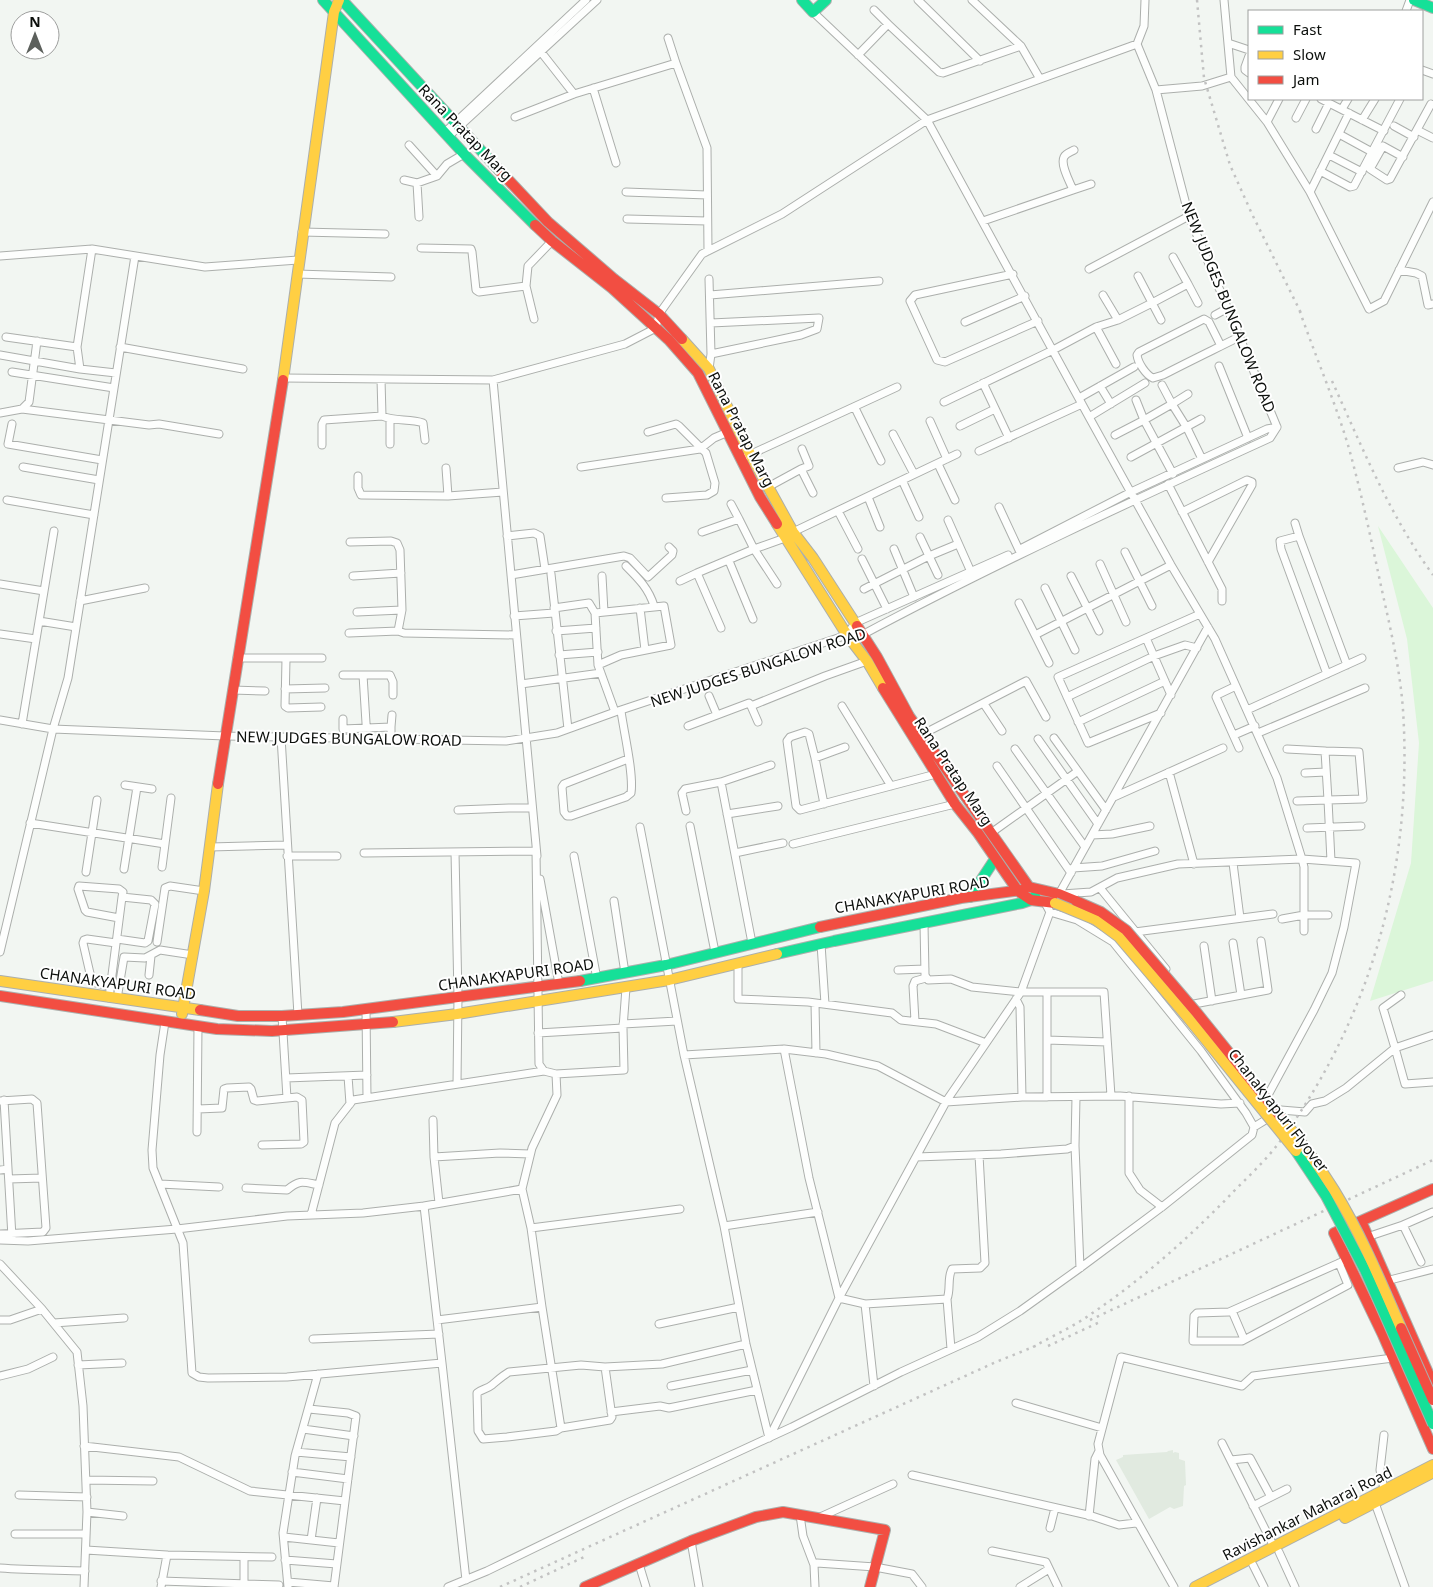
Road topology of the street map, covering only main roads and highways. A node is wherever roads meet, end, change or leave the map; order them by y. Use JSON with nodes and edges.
{"nodes":[{"id":1,"x":323,"y":0,"type":"edge"},
{"id":2,"x":341,"y":0,"type":"edge"},
{"id":3,"x":802,"y":0,"type":"edge"},
{"id":4,"x":826,"y":0,"type":"edge"},
{"id":5,"x":1412,"y":0,"type":"edge"},
{"id":6,"x":1433,"y":8,"type":"edge"},
{"id":7,"x":334,"y":12,"type":"junction"},
{"id":8,"x":789,"y":535,"type":"junction"},
{"id":9,"x":995,"y":859,"type":"junction"},
{"id":10,"x":1029,"y":887,"type":"junction"},
{"id":11,"x":1040,"y":890,"type":"junction"},
{"id":12,"x":1018,"y":891,"type":"junction"},
{"id":13,"x":970,"y":896,"type":"junction"},
{"id":14,"x":1031,"y":900,"type":"junction"},
{"id":15,"x":1044,"y":902,"type":"joint"},
{"id":16,"x":1055,"y":903,"type":"junction"},
{"id":17,"x":787,"y":934,"type":"junction"},
{"id":18,"x":791,"y":951,"type":"junction"},
{"id":19,"x":0,"y":981,"type":"edge"},
{"id":20,"x":0,"y":996,"type":"edge"},
{"id":21,"x":184,"y":1008,"type":"junction"},
{"id":22,"x":178,"y":1022,"type":"junction"},
{"id":23,"x":1433,"y":1189,"type":"edge"},
{"id":24,"x":1361,"y":1221,"type":"junction"},
{"id":25,"x":1429,"y":1365,"type":"edge"},
{"id":26,"x":1433,"y":1384,"type":"edge"},
{"id":27,"x":1433,"y":1400,"type":"edge"},
{"id":28,"x":1433,"y":1424,"type":"edge"},
{"id":29,"x":1433,"y":1449,"type":"edge"},
{"id":30,"x":1433,"y":1465,"type":"edge"},
{"id":31,"x":1433,"y":1473,"type":"edge"},
{"id":32,"x":1276,"y":1550,"type":"junction"},
{"id":33,"x":596,"y":1585,"type":"edge"},
{"id":34,"x":585,"y":1587,"type":"edge"},
{"id":35,"x":870,"y":1587,"type":"edge"},
{"id":36,"x":1195,"y":1587,"type":"edge"},
{"id":37,"x":1210,"y":1587,"type":"edge"}],
"edges":[{"from":1,"to":7,"type":"main road","name":"Rana Pratap Marg"},
{"from":2,"to":7,"type":"main road"},
{"from":2,"to":8,"type":"main road","name":"Rana Pratap Marg"},
{"from":3,"to":4,"type":"main road"},
{"from":5,"to":6,"type":"main road"},
{"from":7,"to":8,"type":"main road","name":"Rana Pratap Marg"},
{"from":7,"to":21,"type":"main road"},
{"from":8,"to":9,"type":"main road","name":"Rana Pratap Marg"},
{"from":8,"to":10,"type":"main road","name":"Rana Pratap Marg"},
{"from":9,"to":12,"type":"main road","name":"Rana Pratap Marg"},
{"from":9,"to":13,"type":"main road"},
{"from":10,"to":11,"type":"main road"},
{"from":10,"to":12,"type":"main road","name":"CHANAKYAPURI ROAD"},
{"from":11,"to":14,"type":"main road"},
{"from":11,"to":16,"type":"main road"},
{"from":12,"to":13,"type":"main road","name":"CHANAKYAPURI ROAD"},
{"from":12,"to":14,"type":"main road","name":"Rana Pratap Marg"},
{"from":13,"to":17,"type":"main road","name":"CHANAKYAPURI ROAD"},
{"from":14,"to":15,"type":"main road","name":"Rana Pratap Marg"},
{"from":14,"to":18,"type":"main road"},
{"from":15,"to":16,"type":"main road","name":"Chanakyapuri Flyover"},
{"from":16,"to":27,"type":"main road","name":"Chanakyapuri Flyover","bridge":true},
{"from":16,"to":28,"type":"main road","name":"Chanakyapuri Flyover","bridge":true},
{"from":17,"to":18,"type":"main road"},
{"from":17,"to":21,"type":"main road","name":"CHANAKYAPURI ROAD"},
{"from":18,"to":22,"type":"main road"},
{"from":19,"to":21,"type":"main road","name":"CHANAKYAPURI ROAD"},
{"from":20,"to":22,"type":"main road"},
{"from":21,"to":22,"type":"main road"},
{"from":23,"to":24,"type":"main road"},
{"from":24,"to":25,"type":"main road"},
{"from":24,"to":29,"type":"main road"},
{"from":25,"to":26,"type":"main road"},
{"from":30,"to":32,"type":"main road","name":"Ravishankar Maharaj Road"},
{"from":31,"to":32,"type":"main road","name":"Ravishankar Maharaj Road"},
{"from":32,"to":36,"type":"main road","name":"Ravishankar Maharaj Road"},
{"from":32,"to":37,"type":"main road","name":"Ravishankar Maharaj Road"},
{"from":33,"to":34,"type":"main road"},
{"from":33,"to":35,"type":"main road"}]}
